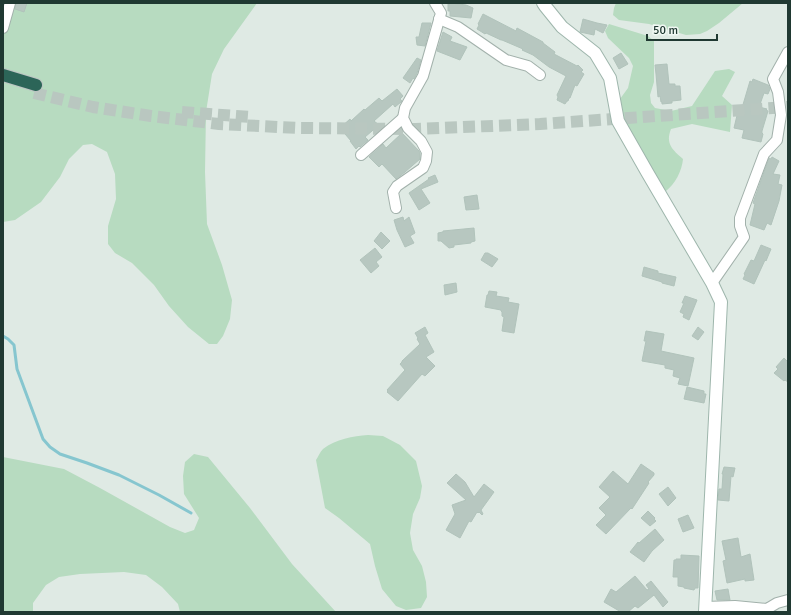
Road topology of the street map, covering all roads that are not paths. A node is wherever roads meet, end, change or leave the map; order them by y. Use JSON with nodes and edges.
{"nodes":[{"id":1,"x":10,"y":3,"type":"edge"},
{"id":2,"x":435,"y":3,"type":"edge"},
{"id":3,"x":543,"y":3,"type":"edge"},
{"id":4,"x":439,"y":19,"type":"junction"},
{"id":5,"x":3,"y":28,"type":"edge"},
{"id":6,"x":788,"y":52,"type":"edge"},
{"id":7,"x":3,"y":75,"type":"edge"},
{"id":8,"x":540,"y":75,"type":"dead end"},
{"id":9,"x":3,"y":82,"type":"edge"},
{"id":10,"x":403,"y":118,"type":"junction"},
{"id":11,"x":362,"y":155,"type":"dead end"},
{"id":12,"x":396,"y":208,"type":"dead end"},
{"id":13,"x":712,"y":283,"type":"junction"},
{"id":14,"x":788,"y":600,"type":"edge"},
{"id":15,"x":705,"y":609,"type":"edge"}],
"edges":[{"from":1,"to":5,"type":"street"},
{"from":2,"to":4,"type":"street"},
{"from":3,"to":13,"type":"street"},
{"from":4,"to":8,"type":"street"},
{"from":4,"to":10,"type":"street"},
{"from":6,"to":13,"type":"street"},
{"from":7,"to":9,"type":"highway"},
{"from":10,"to":11,"type":"street"},
{"from":10,"to":12,"type":"street"},
{"from":13,"to":15,"type":"street"},
{"from":14,"to":15,"type":"street"}]}
